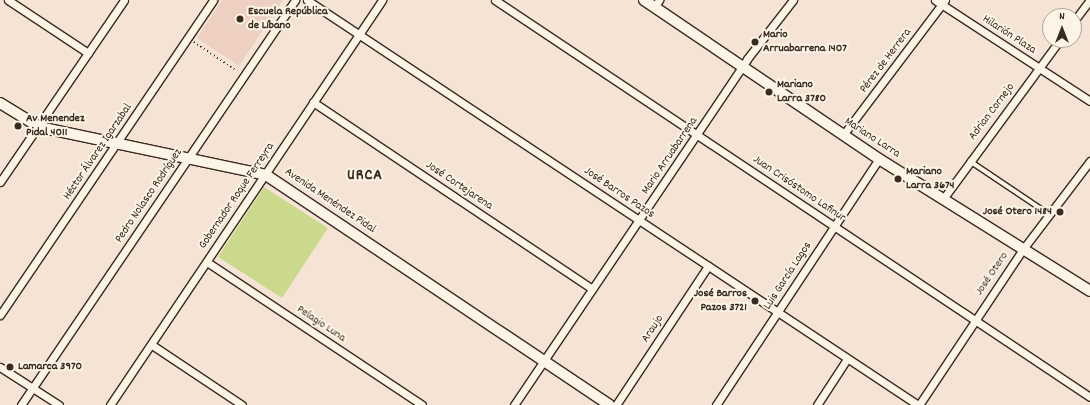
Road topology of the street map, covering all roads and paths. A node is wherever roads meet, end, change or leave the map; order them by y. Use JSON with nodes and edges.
{"nodes":[{"id":1,"x":8,"y":0,"type":"edge"},
{"id":2,"x":124,"y":0,"type":"edge"},
{"id":3,"x":213,"y":0,"type":"edge"},
{"id":4,"x":295,"y":0,"type":"edge"},
{"id":5,"x":307,"y":0,"type":"edge"},
{"id":6,"x":382,"y":0,"type":"edge"},
{"id":7,"x":495,"y":0,"type":"edge"},
{"id":8,"x":644,"y":0,"type":"edge"},
{"id":9,"x":793,"y":0,"type":"edge"},
{"id":10,"x":935,"y":0,"type":"edge"},
{"id":11,"x":1090,"y":0,"type":"edge"},
{"id":12,"x":944,"y":2,"type":"edge"},
{"id":13,"x":657,"y":4,"type":"edge"},
{"id":14,"x":1082,"y":10,"type":"edge"},
{"id":15,"x":360,"y":32,"type":"junction"},
{"id":16,"x":188,"y":38,"type":"junction"},
{"id":17,"x":1054,"y":48,"type":"edge"},
{"id":18,"x":88,"y":53,"type":"junction"},
{"id":19,"x":742,"y":67,"type":"junction"},
{"id":20,"x":1038,"y":68,"type":"junction"},
{"id":21,"x":244,"y":76,"type":"junction"},
{"id":22,"x":1090,"y":101,"type":"edge"},
{"id":23,"x":314,"y":102,"type":"junction"},
{"id":24,"x":0,"y":103,"type":"edge"},
{"id":25,"x":39,"y":127,"type":"junction"},
{"id":26,"x":697,"y":134,"type":"junction"},
{"id":27,"x":843,"y":135,"type":"junction"},
{"id":28,"x":116,"y":144,"type":"junction"},
{"id":29,"x":188,"y":158,"type":"junction"},
{"id":30,"x":879,"y":159,"type":"junction"},
{"id":31,"x":969,"y":161,"type":"junction"},
{"id":32,"x":1090,"y":161,"type":"edge"},
{"id":33,"x":266,"y":175,"type":"junction"},
{"id":34,"x":0,"y":182,"type":"edge"},
{"id":35,"x":943,"y":199,"type":"junction"},
{"id":36,"x":1049,"y":214,"type":"junction"},
{"id":37,"x":640,"y":220,"type":"junction"},
{"id":38,"x":834,"y":226,"type":"junction"},
{"id":39,"x":1023,"y":249,"type":"junction"},
{"id":40,"x":207,"y":262,"type":"junction"},
{"id":41,"x":708,"y":266,"type":"junction"},
{"id":42,"x":592,"y":289,"type":"junction"},
{"id":43,"x":1090,"y":291,"type":"edge"},
{"id":44,"x":778,"y":312,"type":"junction"},
{"id":45,"x":0,"y":315,"type":"edge"},
{"id":46,"x":975,"y":320,"type":"junction"},
{"id":47,"x":152,"y":345,"type":"junction"},
{"id":48,"x":847,"y":359,"type":"junction"},
{"id":49,"x":544,"y":361,"type":"junction"},
{"id":50,"x":0,"y":367,"type":"edge"},
{"id":51,"x":33,"y":388,"type":"junction"},
{"id":52,"x":1090,"y":397,"type":"edge"},
{"id":53,"x":21,"y":405,"type":"edge"},
{"id":54,"x":59,"y":405,"type":"edge"},
{"id":55,"x":110,"y":405,"type":"edge"},
{"id":56,"x":242,"y":405,"type":"edge"},
{"id":57,"x":422,"y":405,"type":"edge"},
{"id":58,"x":514,"y":405,"type":"edge"},
{"id":59,"x":610,"y":405,"type":"edge"},
{"id":60,"x":616,"y":405,"type":"edge"},
{"id":61,"x":716,"y":405,"type":"edge"},
{"id":62,"x":816,"y":405,"type":"edge"},
{"id":63,"x":919,"y":405,"type":"edge"}],
"edges":[{"from":1,"to":18,"type":"street"},
{"from":2,"to":18,"type":"street"},
{"from":3,"to":16,"type":"street","name":"Héctor Álvarez Igarzabal"},
{"from":4,"to":21,"type":"street","name":"Pedro Nolasco Rodríguez"},
{"from":5,"to":15,"type":"street","name":"José Barros Pazos"},
{"from":6,"to":15,"type":"street","name":"Gobernador Roque Ferreyra"},
{"from":7,"to":26,"type":"street","name":"Juan Crisóstomo Lafinur"},
{"from":8,"to":13,"type":"main road","name":"Mariano Larra"},
{"from":9,"to":19,"type":"street","name":"Mario Arruabarrena"},
{"from":10,"to":12,"type":"street","name":"Hilarión Plaza"},
{"from":11,"to":14,"type":"street"},
{"from":12,"to":20,"type":"street","name":"Hilarión Plaza"},
{"from":12,"to":27,"type":"street","name":"Pérez de Herrera"},
{"from":13,"to":19,"type":"main road","name":"Mariano Larra"},
{"from":15,"to":23,"type":"street","name":"Gobernador Roque Ferreyra"},
{"from":15,"to":37,"type":"street","name":"José Barros Pazos"},
{"from":16,"to":21,"type":"path"},
{"from":16,"to":28,"type":"street","name":"Héctor Álvarez Igarzabal"},
{"from":17,"to":20,"type":"street","name":"Adrian Cornejo"},
{"from":18,"to":25,"type":"street"},
{"from":19,"to":26,"type":"street","name":"Mario Arruabarrena"},
{"from":19,"to":27,"type":"main road","name":"Mariano Larra"},
{"from":20,"to":22,"type":"street","name":"Hilarión Plaza"},
{"from":20,"to":31,"type":"street","name":"Adrian Cornejo"},
{"from":21,"to":29,"type":"street","name":"Pedro Nolasco Rodríguez"},
{"from":23,"to":33,"type":"street","name":"Gobernador Roque Ferreyra"},
{"from":23,"to":42,"type":"street","name":"José Cortejarena"},
{"from":24,"to":25,"type":"main road","name":"Avenida Menéndez Pidal"},
{"from":25,"to":28,"type":"main road","name":"Avenida Menéndez Pidal"},
{"from":25,"to":34,"type":"street"},
{"from":26,"to":37,"type":"street","name":"Mario Arruabarrena"},
{"from":26,"to":38,"type":"street","name":"Juan Crisóstomo Lafinur"},
{"from":27,"to":30,"type":"main road","name":"Mariano Larra"},
{"from":28,"to":29,"type":"main road","name":"Avenida Menéndez Pidal"},
{"from":28,"to":45,"type":"street","name":"Héctor Álvarez Igarzabal"},
{"from":29,"to":33,"type":"main road","name":"Avenida Menéndez Pidal"},
{"from":29,"to":51,"type":"street","name":"Pedro Nolasco Rodríguez"},
{"from":30,"to":35,"type":"main road","name":"Mariano Larra"},
{"from":30,"to":38,"type":"street","name":"Luis García Lagos"},
{"from":31,"to":35,"type":"street","name":"Adrian Cornejo"},
{"from":31,"to":36,"type":"lane"},
{"from":32,"to":36,"type":"street","name":"José Otero"},
{"from":33,"to":40,"type":"street","name":"Gobernador Roque Ferreyra"},
{"from":33,"to":49,"type":"main road","name":"Avenida Menéndez Pidal"},
{"from":35,"to":39,"type":"main road","name":"Mariano Larra"},
{"from":36,"to":39,"type":"street","name":"José Otero"},
{"from":37,"to":41,"type":"street","name":"José Barros Pazos"},
{"from":37,"to":42,"type":"street","name":"Mario Arruabarrena"},
{"from":38,"to":44,"type":"street","name":"Luis García Lagos"},
{"from":38,"to":46,"type":"street","name":"Juan Crisóstomo Lafinur"},
{"from":39,"to":43,"type":"main road","name":"Mariano Larra"},
{"from":39,"to":46,"type":"street","name":"José Otero"},
{"from":40,"to":47,"type":"street","name":"Gobernador Roque Ferreyra"},
{"from":40,"to":57,"type":"street","name":"Pelagio Luna"},
{"from":41,"to":44,"type":"street","name":"José Barros Pazos"},
{"from":41,"to":60,"type":"street","name":"Araujo"},
{"from":42,"to":49,"type":"street","name":"Mario Arruabarrena"},
{"from":44,"to":48,"type":"street","name":"José Barros Pazos"},
{"from":44,"to":61,"type":"street","name":"Luis García Lagos"},
{"from":46,"to":52,"type":"street","name":"Juan Crisóstomo Lafinur"},
{"from":46,"to":63,"type":"street","name":"José Otero"},
{"from":47,"to":55,"type":"street","name":"Gobernador Roque Ferreyra"},
{"from":47,"to":56,"type":"street"},
{"from":48,"to":62,"type":"street"},
{"from":48,"to":63,"type":"street","name":"José Barros Pazos"},
{"from":49,"to":58,"type":"street","name":"Mario Arruabarrena"},
{"from":49,"to":59,"type":"main road","name":"Avenida Menéndez Pidal"},
{"from":50,"to":51,"type":"street"},
{"from":51,"to":53,"type":"street","name":"Pedro Nolasco Rodríguez"},
{"from":51,"to":54,"type":"street"}]}
